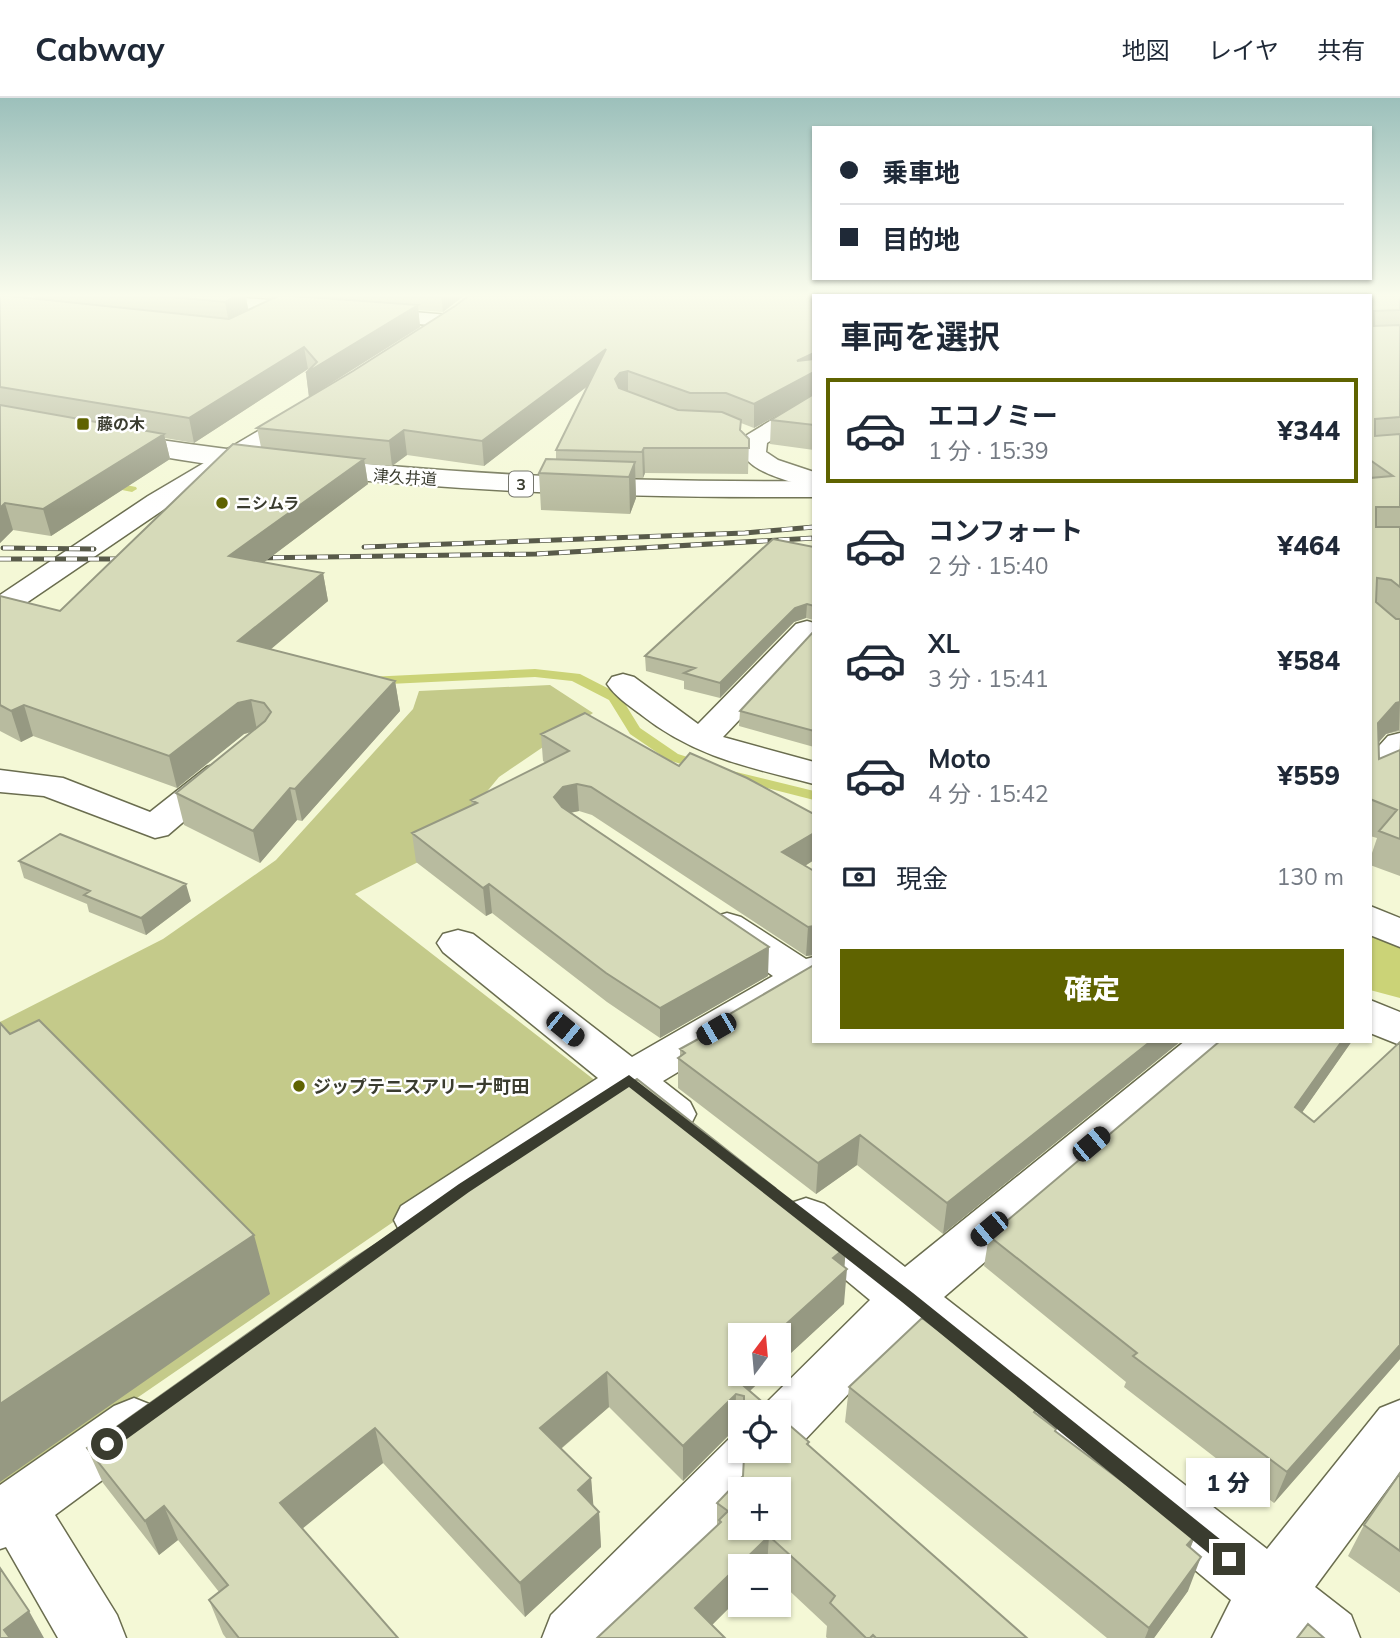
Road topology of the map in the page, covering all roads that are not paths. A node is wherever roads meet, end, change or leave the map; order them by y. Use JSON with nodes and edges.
{"nodes":[{"id":1,"x":327,"y":399,"type":"edge"},
{"id":2,"x":812,"y":405,"type":"edge"},
{"id":3,"x":780,"y":422,"type":"junction"},
{"id":4,"x":812,"y":427,"type":"edge"},
{"id":5,"x":90,"y":436,"type":"edge"},
{"id":6,"x":229,"y":458,"type":"junction"},
{"id":7,"x":812,"y":479,"type":"edge"},
{"id":8,"x":812,"y":489,"type":"edge"},
{"id":9,"x":0,"y":584,"type":"edge"},
{"id":10,"x":31,"y":586,"type":"junction"},
{"id":11,"x":0,"y":608,"type":"edge"},
{"id":12,"x":807,"y":630,"type":"dead end"},
{"id":13,"x":623,"y":684,"type":"dead end"},
{"id":14,"x":701,"y":740,"type":"junction"},
{"id":15,"x":1400,"y":743,"type":"edge"},
{"id":16,"x":247,"y":751,"type":"edge"},
{"id":17,"x":812,"y":772,"type":"edge"},
{"id":18,"x":1372,"y":776,"type":"edge"},
{"id":19,"x":0,"y":781,"type":"edge"},
{"id":20,"x":702,"y":909,"type":"edge"},
{"id":21,"x":1372,"y":920,"type":"edge"},
{"id":22,"x":1400,"y":934,"type":"edge"},
{"id":23,"x":458,"y":943,"type":"dead end"},
{"id":24,"x":809,"y":974,"type":"edge"},
{"id":25,"x":1372,"y":1016,"type":"edge"},
{"id":26,"x":1400,"y":1030,"type":"edge"},
{"id":27,"x":1212,"y":1043,"type":"edge"},
{"id":28,"x":629,"y":1080,"type":"junction"},
{"id":29,"x":704,"y":1139,"type":"edge"},
{"id":30,"x":768,"y":1189,"type":"edge"},
{"id":31,"x":386,"y":1244,"type":"edge"},
{"id":32,"x":907,"y":1297,"type":"junction"},
{"id":33,"x":174,"y":1396,"type":"edge"},
{"id":34,"x":791,"y":1417,"type":"edge"},
{"id":35,"x":1400,"y":1426,"type":"edge"},
{"id":36,"x":745,"y":1463,"type":"edge"},
{"id":37,"x":9,"y":1514,"type":"edge"},
{"id":38,"x":1258,"y":1616,"type":"edge"},
{"id":39,"x":94,"y":1638,"type":"edge"},
{"id":40,"x":573,"y":1638,"type":"edge"},
{"id":41,"x":1328,"y":1638,"type":"edge"}],
"edges":[{"from":1,"to":6,"type":"street"},
{"from":2,"to":3,"type":"street"},
{"from":3,"to":4,"type":"street"},
{"from":3,"to":7,"type":"street"},
{"from":5,"to":6,"type":"street","name":"津久井道","number":"3"},
{"from":6,"to":8,"type":"street","name":"津久井道","number":"3"},
{"from":6,"to":10,"type":"street"},
{"from":9,"to":10,"type":"street"},
{"from":10,"to":11,"type":"street"},
{"from":12,"to":14,"type":"street"},
{"from":13,"to":14,"type":"street"},
{"from":14,"to":17,"type":"street"},
{"from":15,"to":18,"type":"street"},
{"from":16,"to":19,"type":"street"},
{"from":20,"to":24,"type":"street"},
{"from":21,"to":22,"type":"street"},
{"from":23,"to":28,"type":"street"},
{"from":24,"to":28,"type":"street"},
{"from":25,"to":26,"type":"street"},
{"from":27,"to":32,"type":"street"},
{"from":28,"to":29,"type":"street"},
{"from":28,"to":31,"type":"street"},
{"from":30,"to":32,"type":"street"},
{"from":32,"to":34,"type":"street"},
{"from":32,"to":38,"type":"street"},
{"from":33,"to":37,"type":"street"},
{"from":35,"to":38,"type":"street"},
{"from":36,"to":40,"type":"street"},
{"from":37,"to":39,"type":"street"},
{"from":38,"to":41,"type":"street"}]}
